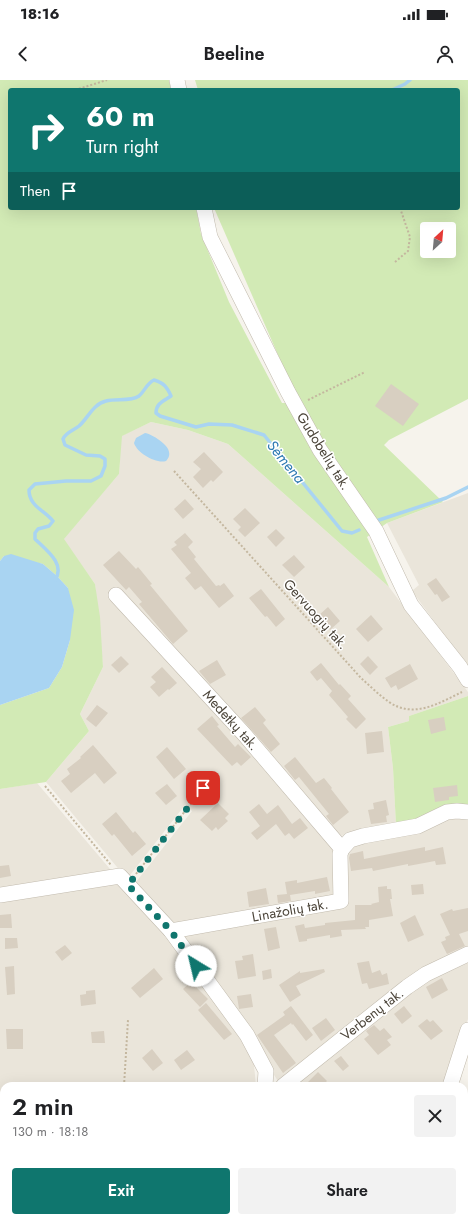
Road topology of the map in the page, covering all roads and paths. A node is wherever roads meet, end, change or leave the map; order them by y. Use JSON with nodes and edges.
{"nodes":[{"id":1,"x":107,"y":80,"type":"edge"},
{"id":2,"x":82,"y":88,"type":"edge"},
{"id":3,"x":204,"y":210,"type":"edge"},
{"id":4,"x":401,"y":210,"type":"edge"},
{"id":5,"x":395,"y":262,"type":"dead end"},
{"id":6,"x":365,"y":372,"type":"dead end"},
{"id":7,"x":296,"y":406,"type":"junction"},
{"id":8,"x":174,"y":471,"type":"dead end"},
{"id":9,"x":116,"y":595,"type":"dead end"},
{"id":10,"x":464,"y":662,"type":"edge"},
{"id":11,"x":465,"y":686,"type":"edge"},
{"id":12,"x":45,"y":786,"type":"dead end"},
{"id":13,"x":203,"y":788,"type":"dead end"},
{"id":14,"x":468,"y":812,"type":"edge"},
{"id":15,"x":342,"y":848,"type":"junction"},
{"id":16,"x":124,"y":880,"type":"junction"},
{"id":17,"x":0,"y":895,"type":"edge"},
{"id":18,"x":171,"y":931,"type":"junction"},
{"id":19,"x":468,"y":954,"type":"edge"},
{"id":20,"x":128,"y":1020,"type":"dead end"},
{"id":21,"x":468,"y":1030,"type":"edge"},
{"id":22,"x":124,"y":1082,"type":"edge"},
{"id":23,"x":265,"y":1082,"type":"edge"},
{"id":24,"x":288,"y":1082,"type":"edge"},
{"id":25,"x":451,"y":1082,"type":"edge"}],
"edges":[{"from":1,"to":2,"type":"path"},
{"from":3,"to":7,"type":"street","name":"Gudobelių tak."},
{"from":4,"to":5,"type":"path"},
{"from":6,"to":7,"type":"path"},
{"from":7,"to":10,"type":"street","name":"Gudobelių tak."},
{"from":8,"to":11,"type":"path","name":"Gervuogių tak."},
{"from":9,"to":15,"type":"street","name":"Medetkų tak."},
{"from":10,"to":11,"type":"street","name":"Gudobelių tak."},
{"from":12,"to":16,"type":"path"},
{"from":13,"to":16,"type":"path"},
{"from":14,"to":15,"type":"street"},
{"from":15,"to":18,"type":"street","name":"Linažolių tak."},
{"from":16,"to":17,"type":"street"},
{"from":16,"to":18,"type":"street"},
{"from":18,"to":23,"type":"street"},
{"from":19,"to":24,"type":"street","name":"Verbenų tak."},
{"from":20,"to":22,"type":"path"},
{"from":21,"to":25,"type":"street"}]}
